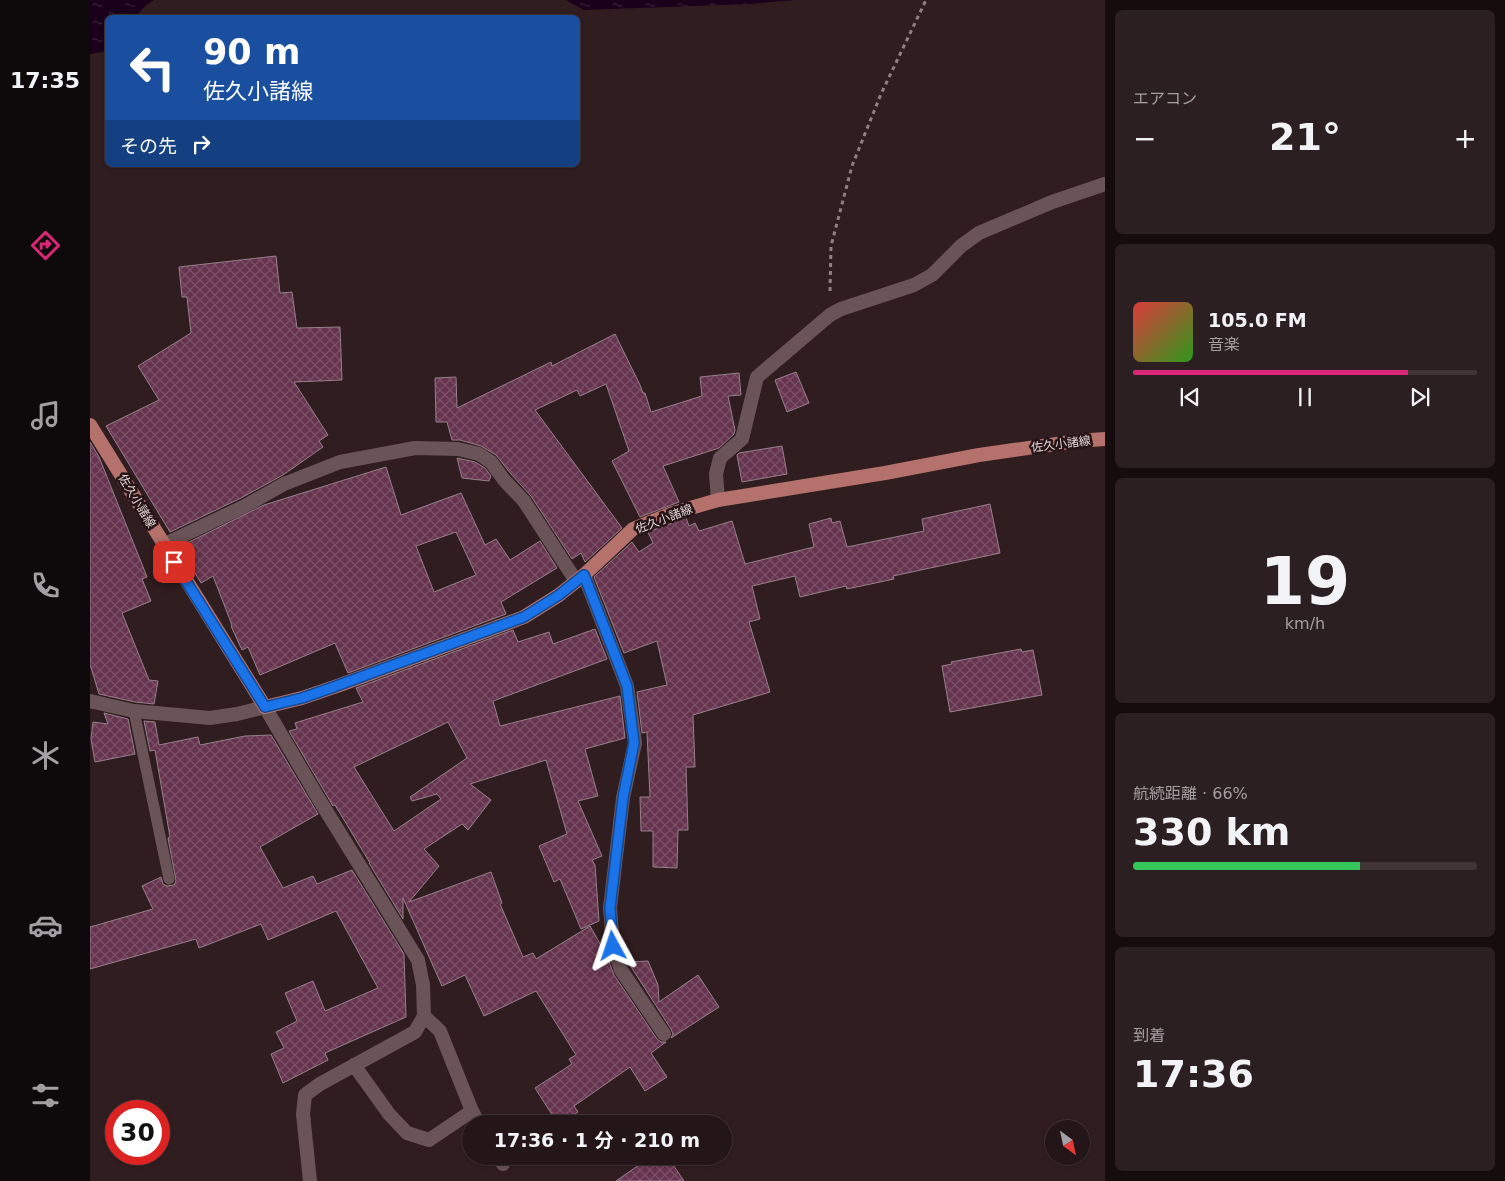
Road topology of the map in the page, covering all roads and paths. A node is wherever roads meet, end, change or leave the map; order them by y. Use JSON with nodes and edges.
{"nodes":[{"id":1,"x":926,"y":0,"type":"edge"},
{"id":2,"x":1105,"y":184,"type":"edge"},
{"id":3,"x":829,"y":298,"type":"dead end"},
{"id":4,"x":90,"y":425,"type":"edge"},
{"id":5,"x":1105,"y":439,"type":"edge"},
{"id":6,"x":718,"y":500,"type":"junction"},
{"id":7,"x":163,"y":545,"type":"junction"},
{"id":8,"x":580,"y":578,"type":"junction"},
{"id":9,"x":90,"y":701,"type":"edge"},
{"id":10,"x":265,"y":707,"type":"junction"},
{"id":11,"x":134,"y":711,"type":"junction"},
{"id":12,"x":169,"y":879,"type":"dead end"},
{"id":13,"x":424,"y":1016,"type":"junction"},
{"id":14,"x":664,"y":1034,"type":"dead end"},
{"id":15,"x":354,"y":1065,"type":"junction"},
{"id":16,"x":472,"y":1111,"type":"junction"},
{"id":17,"x":474,"y":1115,"type":"edge"},
{"id":18,"x":310,"y":1181,"type":"edge"}],
"edges":[{"from":1,"to":3,"type":"path"},
{"from":2,"to":6,"type":"street"},
{"from":4,"to":7,"type":"main road","name":"佐久小諸線"},
{"from":5,"to":6,"type":"main road","name":"佐久小諸線"},
{"from":6,"to":8,"type":"main road","name":"佐久小諸線"},
{"from":7,"to":8,"type":"street"},
{"from":7,"to":10,"type":"main road","name":"佐久小諸線"},
{"from":8,"to":10,"type":"main road","name":"佐久小諸線"},
{"from":8,"to":14,"type":"street"},
{"from":9,"to":11,"type":"street"},
{"from":10,"to":11,"type":"street"},
{"from":10,"to":13,"type":"street"},
{"from":11,"to":12,"type":"lane"},
{"from":13,"to":15,"type":"street"},
{"from":13,"to":16,"type":"street"},
{"from":15,"to":16,"type":"street"},
{"from":15,"to":18,"type":"street"},
{"from":16,"to":17,"type":"street"}]}
